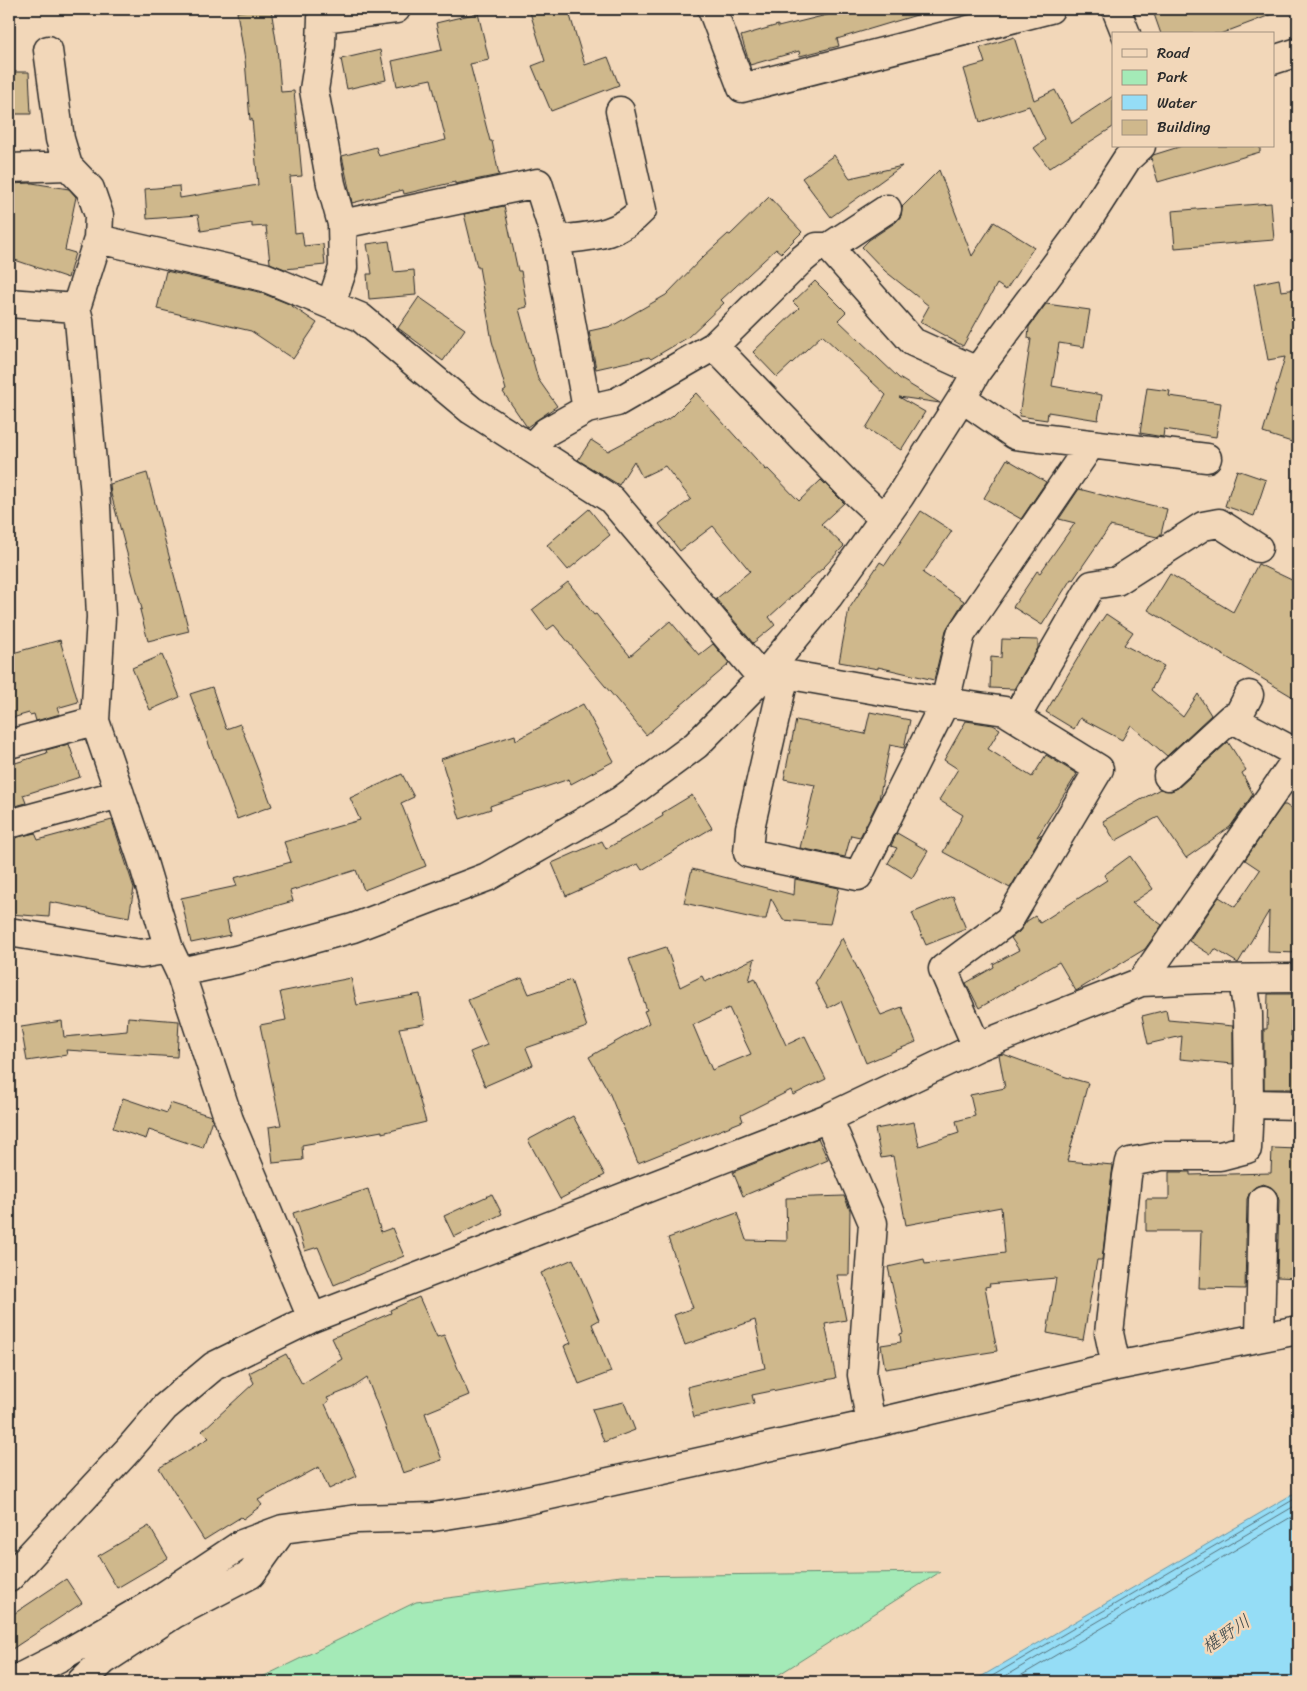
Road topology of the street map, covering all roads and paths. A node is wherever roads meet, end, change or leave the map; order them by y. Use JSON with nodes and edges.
{"nodes":[{"id":1,"x":396,"y":9,"type":"edge"},
{"id":2,"x":712,"y":9,"type":"edge"},
{"id":3,"x":1050,"y":9,"type":"edge"},
{"id":4,"x":1116,"y":9,"type":"edge"},
{"id":5,"x":321,"y":13,"type":"edge"},
{"id":6,"x":1125,"y":32,"type":"edge"},
{"id":7,"x":48,"y":50,"type":"dead end"},
{"id":8,"x":1298,"y":52,"type":"edge"},
{"id":9,"x":1274,"y":60,"type":"edge"},
{"id":10,"x":620,"y":111,"type":"dead end"},
{"id":11,"x":1139,"y":148,"type":"edge"},
{"id":12,"x":68,"y":166,"type":"junction"},
{"id":13,"x":9,"y":168,"type":"edge"},
{"id":14,"x":887,"y":209,"type":"dead end"},
{"id":15,"x":342,"y":224,"type":"junction"},
{"id":16,"x":98,"y":238,"type":"junction"},
{"id":17,"x":556,"y":240,"type":"junction"},
{"id":18,"x":829,"y":247,"type":"junction"},
{"id":19,"x":9,"y":303,"type":"edge"},
{"id":20,"x":330,"y":304,"type":"junction"},
{"id":21,"x":76,"y":308,"type":"junction"},
{"id":22,"x":714,"y":346,"type":"junction"},
{"id":23,"x":976,"y":371,"type":"junction"},
{"id":24,"x":962,"y":398,"type":"junction"},
{"id":25,"x":587,"y":409,"type":"junction"},
{"id":26,"x":1091,"y":444,"type":"junction"},
{"id":27,"x":532,"y":448,"type":"junction"},
{"id":28,"x":1207,"y":458,"type":"dead end"},
{"id":29,"x":884,"y":519,"type":"junction"},
{"id":30,"x":1258,"y":548,"type":"dead end"},
{"id":31,"x":772,"y":674,"type":"junction"},
{"id":32,"x":1249,"y":695,"type":"dead end"},
{"id":33,"x":945,"y":702,"type":"junction"},
{"id":34,"x":1016,"y":717,"type":"junction"},
{"id":35,"x":1236,"y":720,"type":"junction"},
{"id":36,"x":94,"y":721,"type":"junction"},
{"id":37,"x":9,"y":744,"type":"edge"},
{"id":38,"x":1298,"y":755,"type":"edge"},
{"id":39,"x":1168,"y":776,"type":"dead end"},
{"id":40,"x":120,"y":794,"type":"junction"},
{"id":41,"x":9,"y":824,"type":"edge"},
{"id":42,"x":9,"y":932,"type":"edge"},
{"id":43,"x":175,"y":960,"type":"junction"},
{"id":44,"x":1245,"y":978,"type":"junction"},
{"id":45,"x":1298,"y":978,"type":"edge"},
{"id":46,"x":1141,"y":982,"type":"junction"},
{"id":47,"x":977,"y":1047,"type":"junction"},
{"id":48,"x":1249,"y":1104,"type":"junction"},
{"id":49,"x":1298,"y":1104,"type":"edge"},
{"id":50,"x":828,"y":1118,"type":"junction"},
{"id":51,"x":1263,"y":1200,"type":"dead end"},
{"id":52,"x":312,"y":1318,"type":"junction"},
{"id":53,"x":1298,"y":1330,"type":"edge"},
{"id":54,"x":1260,"y":1337,"type":"junction"},
{"id":55,"x":1116,"y":1366,"type":"junction"},
{"id":56,"x":871,"y":1424,"type":"junction"},
{"id":57,"x":283,"y":1529,"type":"junction"},
{"id":58,"x":9,"y":1578,"type":"edge"},
{"id":59,"x":11,"y":1682,"type":"edge"},
{"id":60,"x":82,"y":1682,"type":"edge"}],
"edges":[{"from":1,"to":5,"type":"street"},
{"from":2,"to":3,"type":"street"},
{"from":4,"to":6,"type":"street"},
{"from":5,"to":15,"type":"street"},
{"from":7,"to":12,"type":"street"},
{"from":8,"to":9,"type":"street"},
{"from":10,"to":17,"type":"street"},
{"from":11,"to":23,"type":"street"},
{"from":12,"to":13,"type":"street"},
{"from":12,"to":16,"type":"street"},
{"from":14,"to":18,"type":"street"},
{"from":15,"to":17,"type":"street"},
{"from":15,"to":20,"type":"street"},
{"from":16,"to":20,"type":"street"},
{"from":16,"to":21,"type":"street"},
{"from":17,"to":25,"type":"street"},
{"from":18,"to":22,"type":"street"},
{"from":18,"to":23,"type":"street"},
{"from":19,"to":21,"type":"street"},
{"from":20,"to":27,"type":"street"},
{"from":21,"to":36,"type":"street"},
{"from":22,"to":25,"type":"street"},
{"from":22,"to":29,"type":"street"},
{"from":23,"to":24,"type":"street"},
{"from":24,"to":26,"type":"street"},
{"from":24,"to":29,"type":"street"},
{"from":25,"to":27,"type":"street"},
{"from":26,"to":28,"type":"street"},
{"from":26,"to":33,"type":"street"},
{"from":27,"to":31,"type":"street"},
{"from":29,"to":31,"type":"street"},
{"from":30,"to":34,"type":"street"},
{"from":31,"to":33,"type":"street"},
{"from":31,"to":33,"type":"street"},
{"from":31,"to":43,"type":"street"},
{"from":32,"to":35,"type":"street"},
{"from":33,"to":34,"type":"street"},
{"from":34,"to":47,"type":"street"},
{"from":35,"to":38,"type":"street"},
{"from":35,"to":39,"type":"street"},
{"from":36,"to":37,"type":"street"},
{"from":36,"to":40,"type":"street"},
{"from":38,"to":46,"type":"street"},
{"from":40,"to":41,"type":"street"},
{"from":40,"to":43,"type":"street"},
{"from":42,"to":43,"type":"street"},
{"from":43,"to":52,"type":"street"},
{"from":44,"to":45,"type":"street"},
{"from":44,"to":46,"type":"street"},
{"from":44,"to":48,"type":"street"},
{"from":46,"to":47,"type":"street"},
{"from":47,"to":50,"type":"street"},
{"from":48,"to":49,"type":"street"},
{"from":48,"to":55,"type":"street"},
{"from":50,"to":52,"type":"street"},
{"from":50,"to":56,"type":"street"},
{"from":51,"to":54,"type":"street"},
{"from":52,"to":58,"type":"street"},
{"from":53,"to":54,"type":"street"},
{"from":54,"to":55,"type":"street"},
{"from":55,"to":56,"type":"street"},
{"from":56,"to":57,"type":"street"},
{"from":57,"to":59,"type":"street"},
{"from":57,"to":60,"type":"street"}]}
